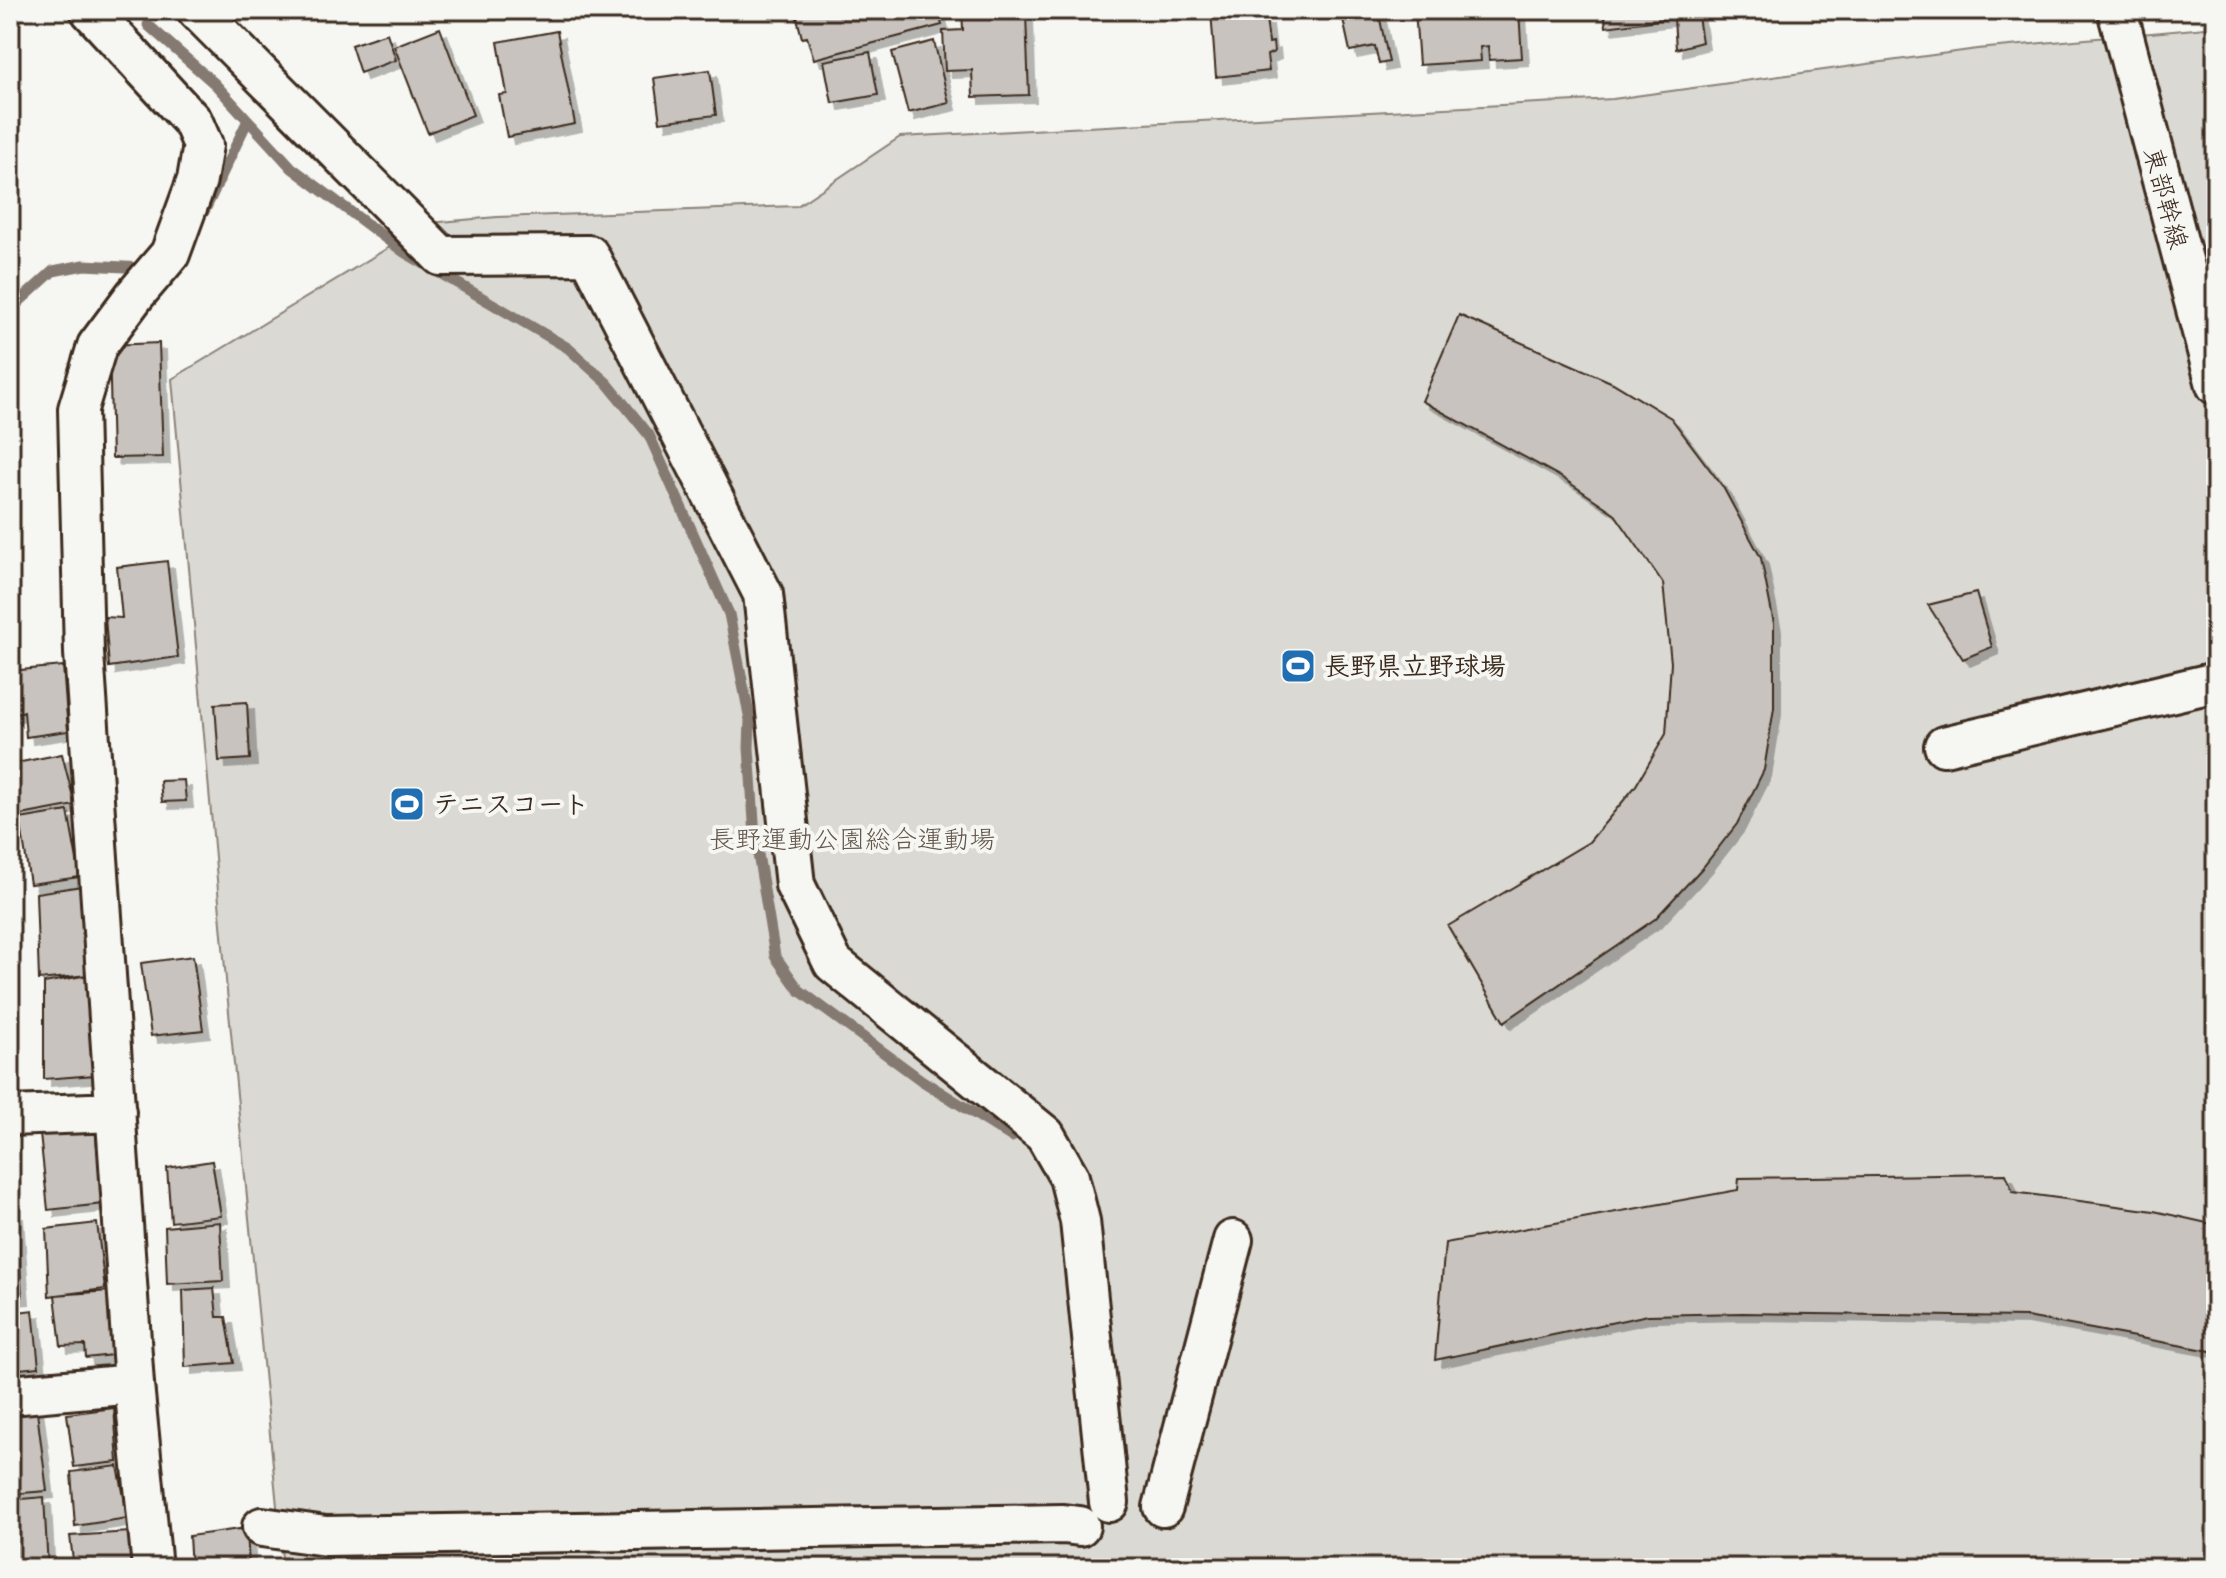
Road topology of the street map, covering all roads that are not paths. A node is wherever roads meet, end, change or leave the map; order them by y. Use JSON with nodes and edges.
{"nodes":[{"id":1,"x":90,"y":10,"type":"edge"},
{"id":2,"x":197,"y":10,"type":"edge"},
{"id":3,"x":2117,"y":10,"type":"edge"},
{"id":4,"x":2216,"y":385,"type":"edge"},
{"id":5,"x":2216,"y":682,"type":"edge"},
{"id":6,"x":1944,"y":746,"type":"dead end"},
{"id":7,"x":116,"y":1112,"type":"junction"},
{"id":8,"x":10,"y":1116,"type":"edge"},
{"id":9,"x":1233,"y":1240,"type":"dead end"},
{"id":10,"x":134,"y":1384,"type":"junction"},
{"id":11,"x":10,"y":1395,"type":"edge"},
{"id":12,"x":1109,"y":1502,"type":"dead end"},
{"id":13,"x":1163,"y":1507,"type":"dead end"},
{"id":14,"x":1080,"y":1526,"type":"dead end"},
{"id":15,"x":262,"y":1527,"type":"dead end"},
{"id":16,"x":152,"y":1568,"type":"edge"}],
"edges":[{"from":1,"to":7,"type":"street"},
{"from":2,"to":12,"type":"street"},
{"from":3,"to":4,"type":"street","name":"東部幹線"},
{"from":5,"to":6,"type":"street"},
{"from":7,"to":8,"type":"street"},
{"from":7,"to":10,"type":"street"},
{"from":9,"to":13,"type":"street"},
{"from":10,"to":11,"type":"street"},
{"from":10,"to":16,"type":"street"},
{"from":14,"to":15,"type":"street"}]}
